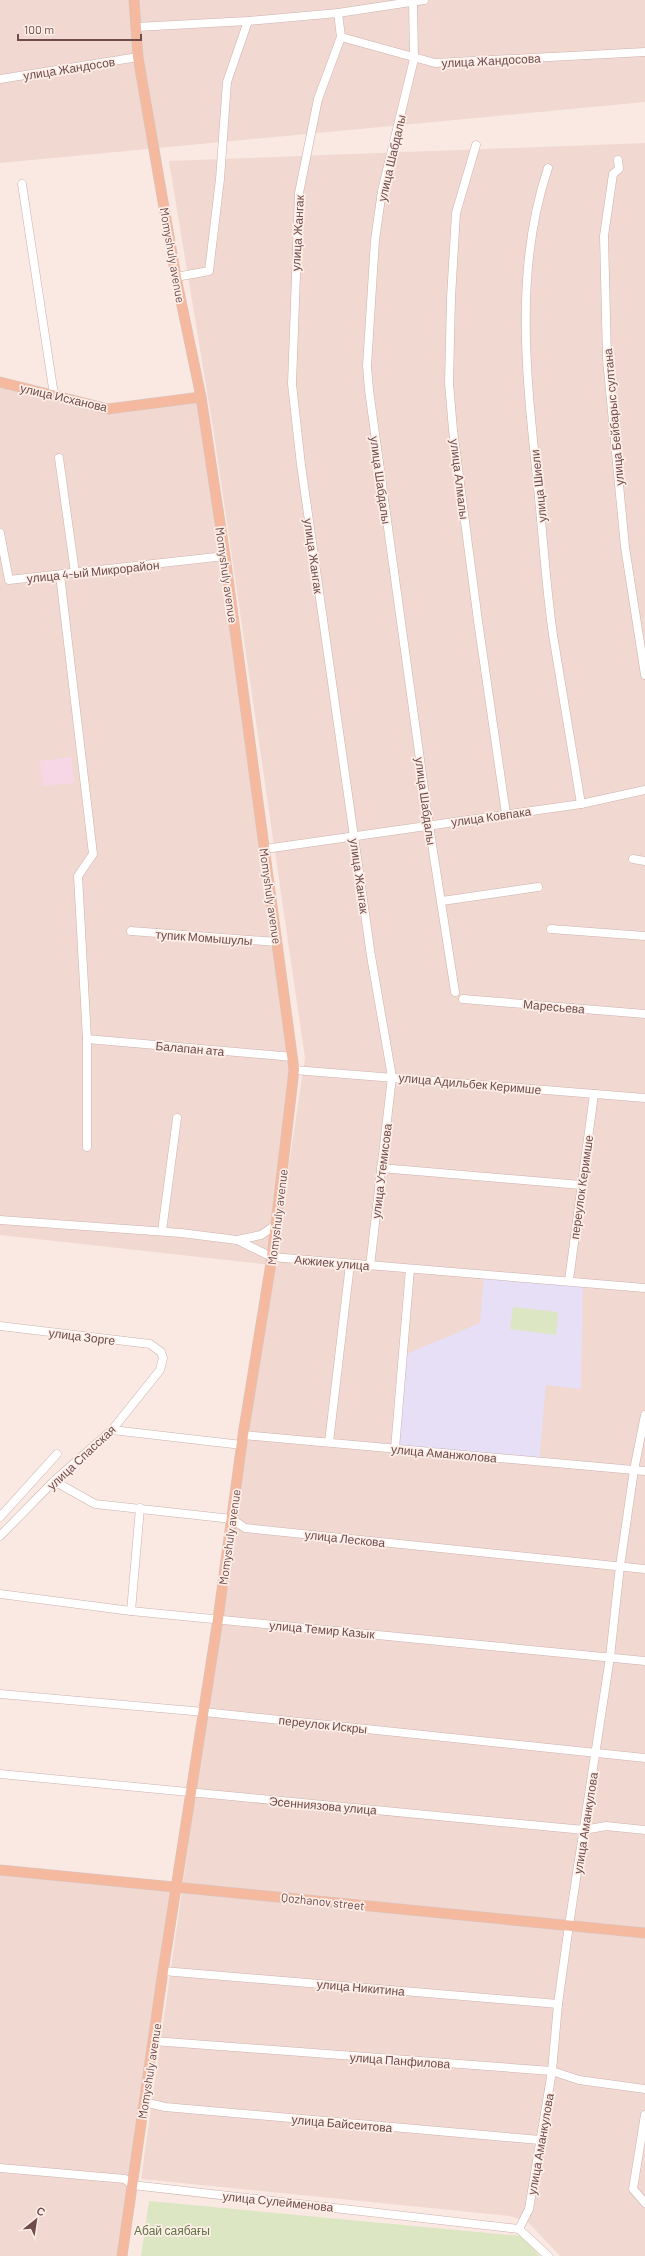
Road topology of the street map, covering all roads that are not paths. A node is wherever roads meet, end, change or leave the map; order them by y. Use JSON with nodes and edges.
{"nodes":[{"id":1,"x":134,"y":0,"type":"edge"},
{"id":2,"x":424,"y":0,"type":"edge"},
{"id":3,"x":413,"y":2,"type":"junction"},
{"id":4,"x":338,"y":13,"type":"junction"},
{"id":5,"x":248,"y":21,"type":"junction"},
{"id":6,"x":136,"y":27,"type":"junction"},
{"id":7,"x":341,"y":37,"type":"junction"},
{"id":8,"x":645,"y":52,"type":"edge"},
{"id":9,"x":138,"y":57,"type":"junction"},
{"id":10,"x":414,"y":59,"type":"junction"},
{"id":11,"x":0,"y":79,"type":"edge"},
{"id":12,"x":476,"y":145,"type":"dead end"},
{"id":13,"x":618,"y":160,"type":"dead end"},
{"id":14,"x":548,"y":168,"type":"dead end"},
{"id":15,"x":22,"y":184,"type":"dead end"},
{"id":16,"x":176,"y":277,"type":"junction"},
{"id":17,"x":0,"y":382,"type":"edge"},
{"id":18,"x":54,"y":395,"type":"junction"},
{"id":19,"x":201,"y":397,"type":"junction"},
{"id":20,"x":59,"y":458,"type":"dead end"},
{"id":21,"x":0,"y":533,"type":"edge"},
{"id":22,"x":224,"y":556,"type":"junction"},
{"id":23,"x":75,"y":573,"type":"junction"},
{"id":24,"x":60,"y":575,"type":"junction"},
{"id":25,"x":9,"y":580,"type":"junction"},
{"id":26,"x":0,"y":582,"type":"edge"},
{"id":27,"x":645,"y":675,"type":"edge"},
{"id":28,"x":645,"y":790,"type":"edge"},
{"id":29,"x":581,"y":804,"type":"junction"},
{"id":30,"x":506,"y":814,"type":"junction"},
{"id":31,"x":429,"y":825,"type":"junction"},
{"id":32,"x":355,"y":836,"type":"junction"},
{"id":33,"x":265,"y":849,"type":"junction"},
{"id":34,"x":633,"y":859,"type":"dead end"},
{"id":35,"x":645,"y":860,"type":"edge"},
{"id":36,"x":538,"y":887,"type":"dead end"},
{"id":37,"x":442,"y":902,"type":"junction"},
{"id":38,"x":551,"y":929,"type":"dead end"},
{"id":39,"x":131,"y":931,"type":"dead end"},
{"id":40,"x":645,"y":936,"type":"edge"},
{"id":41,"x":277,"y":942,"type":"junction"},
{"id":42,"x":455,"y":992,"type":"dead end"},
{"id":43,"x":463,"y":999,"type":"dead end"},
{"id":44,"x":645,"y":1014,"type":"edge"},
{"id":45,"x":87,"y":1039,"type":"junction"},
{"id":46,"x":293,"y":1057,"type":"junction"},
{"id":47,"x":294,"y":1070,"type":"junction"},
{"id":48,"x":392,"y":1077,"type":"junction"},
{"id":49,"x":594,"y":1094,"type":"junction"},
{"id":50,"x":645,"y":1098,"type":"edge"},
{"id":51,"x":177,"y":1118,"type":"dead end"},
{"id":52,"x":87,"y":1147,"type":"dead end"},
{"id":53,"x":381,"y":1168,"type":"junction"},
{"id":54,"x":581,"y":1186,"type":"junction"},
{"id":55,"x":0,"y":1220,"type":"edge"},
{"id":56,"x":277,"y":1224,"type":"junction"},
{"id":57,"x":162,"y":1231,"type":"junction"},
{"id":58,"x":237,"y":1240,"type":"junction"},
{"id":59,"x":272,"y":1257,"type":"junction"},
{"id":60,"x":350,"y":1264,"type":"junction"},
{"id":61,"x":370,"y":1266,"type":"junction"},
{"id":62,"x":410,"y":1269,"type":"junction"},
{"id":63,"x":568,"y":1280,"type":"junction"},
{"id":64,"x":645,"y":1288,"type":"edge"},
{"id":65,"x":0,"y":1326,"type":"edge"},
{"id":66,"x":161,"y":1352,"type":"joint"},
{"id":67,"x":645,"y":1415,"type":"edge"},
{"id":68,"x":112,"y":1430,"type":"junction"},
{"id":69,"x":243,"y":1440,"type":"junction"},
{"id":70,"x":330,"y":1442,"type":"junction"},
{"id":71,"x":395,"y":1449,"type":"junction"},
{"id":72,"x":57,"y":1454,"type":"dead end"},
{"id":73,"x":634,"y":1470,"type":"junction"},
{"id":74,"x":645,"y":1471,"type":"edge"},
{"id":75,"x":54,"y":1481,"type":"junction"},
{"id":76,"x":140,"y":1508,"type":"junction"},
{"id":77,"x":0,"y":1517,"type":"edge"},
{"id":78,"x":232,"y":1519,"type":"junction"},
{"id":79,"x":0,"y":1536,"type":"edge"},
{"id":80,"x":620,"y":1566,"type":"junction"},
{"id":81,"x":645,"y":1569,"type":"edge"},
{"id":82,"x":0,"y":1594,"type":"edge"},
{"id":83,"x":131,"y":1611,"type":"junction"},
{"id":84,"x":218,"y":1619,"type":"junction"},
{"id":85,"x":610,"y":1657,"type":"junction"},
{"id":86,"x":645,"y":1661,"type":"edge"},
{"id":87,"x":0,"y":1694,"type":"edge"},
{"id":88,"x":204,"y":1712,"type":"junction"},
{"id":89,"x":596,"y":1752,"type":"junction"},
{"id":90,"x":645,"y":1758,"type":"edge"},
{"id":91,"x":0,"y":1774,"type":"edge"},
{"id":92,"x":192,"y":1793,"type":"junction"},
{"id":93,"x":584,"y":1830,"type":"junction"},
{"id":94,"x":645,"y":1830,"type":"edge"},
{"id":95,"x":0,"y":1870,"type":"edge"},
{"id":96,"x":178,"y":1887,"type":"junction"},
{"id":97,"x":569,"y":1925,"type":"junction"},
{"id":98,"x":645,"y":1933,"type":"edge"},
{"id":99,"x":163,"y":1971,"type":"junction"},
{"id":100,"x":558,"y":2004,"type":"junction"},
{"id":101,"x":153,"y":2041,"type":"junction"},
{"id":102,"x":552,"y":2071,"type":"junction"},
{"id":103,"x":645,"y":2089,"type":"edge"},
{"id":104,"x":144,"y":2102,"type":"junction"},
{"id":105,"x":645,"y":2115,"type":"edge"},
{"id":106,"x":540,"y":2140,"type":"junction"},
{"id":107,"x":0,"y":2168,"type":"edge"},
{"id":108,"x":132,"y":2185,"type":"junction"},
{"id":109,"x":645,"y":2203,"type":"edge"},
{"id":110,"x":519,"y":2229,"type":"junction"},
{"id":111,"x":122,"y":2256,"type":"edge"},
{"id":112,"x":548,"y":2256,"type":"edge"}],
"edges":[{"from":1,"to":6,"type":"main road","name":"Momyshuly avenue"},
{"from":2,"to":3,"type":"street"},
{"from":3,"to":4,"type":"street"},
{"from":3,"to":10,"type":"street","name":"улица Шабдалы"},
{"from":4,"to":5,"type":"street"},
{"from":4,"to":7,"type":"street"},
{"from":5,"to":6,"type":"street"},
{"from":5,"to":16,"type":"street"},
{"from":6,"to":9,"type":"main road","name":"Momyshuly avenue"},
{"from":7,"to":10,"type":"street","name":"улица Жандосова"},
{"from":7,"to":32,"type":"street","name":"улица Жангак"},
{"from":8,"to":10,"type":"street","name":"улица Жандосова"},
{"from":9,"to":11,"type":"street","name":"улица Жандосов"},
{"from":9,"to":16,"type":"main road","name":"Momyshuly avenue"},
{"from":10,"to":31,"type":"street","name":"улица Шабдалы"},
{"from":12,"to":30,"type":"street","name":"улица Алмалы"},
{"from":13,"to":27,"type":"street","name":"улица Бейбарыс султана"},
{"from":14,"to":29,"type":"street","name":"улица Шиели"},
{"from":15,"to":18,"type":"street"},
{"from":16,"to":19,"type":"main road","name":"Momyshuly avenue"},
{"from":17,"to":18,"type":"main road","name":"улица Исханова"},
{"from":18,"to":19,"type":"main road","name":"улица Исханова"},
{"from":19,"to":22,"type":"main road","name":"Momyshuly avenue"},
{"from":20,"to":23,"type":"street"},
{"from":21,"to":25,"type":"street","name":"улица 4-ый Микрорайон"},
{"from":22,"to":23,"type":"street","name":"улица 4-ый Микрорайон"},
{"from":22,"to":33,"type":"main road","name":"Momyshuly avenue"},
{"from":23,"to":24,"type":"street","name":"улица 4-ый Микрорайон"},
{"from":24,"to":25,"type":"street","name":"улица 4-ый Микрорайон"},
{"from":24,"to":45,"type":"street"},
{"from":25,"to":26,"type":"street"},
{"from":28,"to":29,"type":"street","name":"улица Ковпака"},
{"from":29,"to":30,"type":"street","name":"улица Ковпака"},
{"from":30,"to":31,"type":"street","name":"улица Ковпака"},
{"from":31,"to":32,"type":"street","name":"улица Ковпака"},
{"from":31,"to":37,"type":"street","name":"улица Шабдалы"},
{"from":32,"to":33,"type":"street","name":"улица Ковпака"},
{"from":32,"to":48,"type":"street","name":"улица Жангак"},
{"from":33,"to":41,"type":"main road","name":"Momyshuly avenue"},
{"from":34,"to":35,"type":"street"},
{"from":36,"to":37,"type":"street"},
{"from":37,"to":42,"type":"street","name":"улица Шабдалы"},
{"from":38,"to":40,"type":"street"},
{"from":39,"to":41,"type":"street","name":"тупик Момышулы"},
{"from":41,"to":46,"type":"main road","name":"Momyshuly avenue"},
{"from":43,"to":44,"type":"street","name":"Маресьева"},
{"from":45,"to":46,"type":"street","name":"Балапан ата"},
{"from":45,"to":52,"type":"street"},
{"from":46,"to":47,"type":"main road","name":"Momyshuly avenue"},
{"from":47,"to":48,"type":"street","name":"улица Адильбек Керимше"},
{"from":47,"to":56,"type":"main road","name":"Momyshuly avenue"},
{"from":48,"to":49,"type":"street","name":"улица Адильбек Керимше"},
{"from":48,"to":53,"type":"street","name":"улица Утемисова"},
{"from":49,"to":50,"type":"street","name":"улица Адильбек Керимше"},
{"from":49,"to":54,"type":"street","name":"переулок Керимше"},
{"from":51,"to":57,"type":"street"},
{"from":53,"to":54,"type":"street"},
{"from":53,"to":61,"type":"street","name":"улица Утемисова"},
{"from":54,"to":63,"type":"street","name":"переулок Керимше"},
{"from":55,"to":57,"type":"street","name":"Акжиек улица"},
{"from":56,"to":58,"type":"street"},
{"from":56,"to":59,"type":"main road","name":"Momyshuly avenue"},
{"from":57,"to":58,"type":"street","name":"Акжиек улица"},
{"from":58,"to":59,"type":"street","name":"Акжиек улица"},
{"from":59,"to":60,"type":"street","name":"Акжиек улица"},
{"from":59,"to":69,"type":"main road","name":"Momyshuly avenue"},
{"from":60,"to":61,"type":"street","name":"Акжиек улица"},
{"from":60,"to":70,"type":"street"},
{"from":61,"to":62,"type":"street","name":"Акжиек улица"},
{"from":62,"to":63,"type":"street","name":"Акжиек улица"},
{"from":62,"to":71,"type":"street"},
{"from":63,"to":64,"type":"street","name":"Акжиек улица"},
{"from":65,"to":66,"type":"street","name":"улица Зорге"},
{"from":66,"to":68,"type":"street","name":"улица Спасская"},
{"from":67,"to":73,"type":"street","name":"улица Аманкулова"},
{"from":68,"to":69,"type":"street","name":"улица Аманжолова"},
{"from":68,"to":75,"type":"street","name":"улица Спасская"},
{"from":69,"to":70,"type":"street","name":"улица Аманжолова"},
{"from":69,"to":78,"type":"main road","name":"Momyshuly avenue"},
{"from":70,"to":71,"type":"street","name":"улица Аманжолова"},
{"from":71,"to":73,"type":"street","name":"улица Аманжолова"},
{"from":72,"to":77,"type":"street"},
{"from":73,"to":74,"type":"street","name":"улица Аманжолова"},
{"from":73,"to":80,"type":"street","name":"улица Аманкулова"},
{"from":75,"to":76,"type":"street","name":"улица Лескова"},
{"from":75,"to":79,"type":"street","name":"улица Спасская"},
{"from":76,"to":78,"type":"street","name":"улица Лескова"},
{"from":76,"to":83,"type":"street"},
{"from":78,"to":80,"type":"street","name":"улица Лескова"},
{"from":78,"to":84,"type":"main road","name":"Momyshuly avenue"},
{"from":80,"to":81,"type":"street","name":"улица Лескова"},
{"from":80,"to":85,"type":"street","name":"улица Аманкулова"},
{"from":82,"to":83,"type":"street","name":"улица Темир Казык"},
{"from":83,"to":84,"type":"street","name":"улица Темир Казык"},
{"from":84,"to":85,"type":"street","name":"улица Темир Казык"},
{"from":84,"to":88,"type":"main road","name":"Momyshuly avenue"},
{"from":85,"to":86,"type":"street","name":"улица Темир Казык"},
{"from":85,"to":89,"type":"street","name":"улица Аманкулова"},
{"from":87,"to":88,"type":"street","name":"переулок Искры"},
{"from":88,"to":89,"type":"street","name":"переулок Искры"},
{"from":88,"to":92,"type":"main road","name":"Momyshuly avenue"},
{"from":89,"to":90,"type":"street","name":"переулок Искры"},
{"from":89,"to":93,"type":"street","name":"улица Аманкулова"},
{"from":91,"to":92,"type":"street","name":"Эсенниязова улица"},
{"from":92,"to":93,"type":"street","name":"Эсенниязова улица"},
{"from":92,"to":96,"type":"main road","name":"Momyshuly avenue"},
{"from":93,"to":94,"type":"street","name":"Эсенниязова улица"},
{"from":93,"to":97,"type":"street","name":"улица Аманкулова"},
{"from":95,"to":96,"type":"main road","name":"Qozhanov street"},
{"from":96,"to":97,"type":"main road","name":"Qozhanov street"},
{"from":96,"to":99,"type":"main road","name":"Momyshuly avenue"},
{"from":97,"to":98,"type":"main road","name":"Qozhanov street"},
{"from":97,"to":100,"type":"street","name":"улица Аманкулова"},
{"from":99,"to":100,"type":"street","name":"улица Никитина"},
{"from":99,"to":101,"type":"main road","name":"Momyshuly avenue"},
{"from":100,"to":102,"type":"street","name":"улица Аманкулова"},
{"from":101,"to":102,"type":"street","name":"улица Панфилова"},
{"from":101,"to":104,"type":"main road","name":"Momyshuly avenue"},
{"from":102,"to":103,"type":"street","name":"улица Панфилова"},
{"from":102,"to":106,"type":"street","name":"улица Аманкулова"},
{"from":104,"to":106,"type":"street","name":"улица Байсеитова"},
{"from":104,"to":108,"type":"main road","name":"Momyshuly avenue"},
{"from":105,"to":109,"type":"street"},
{"from":106,"to":110,"type":"street","name":"улица Аманкулова"},
{"from":107,"to":108,"type":"street","name":"улица Сулейменова"},
{"from":108,"to":110,"type":"street","name":"улица Сулейменова"},
{"from":108,"to":111,"type":"main road","name":"Momyshuly avenue"},
{"from":110,"to":112,"type":"street"}]}
